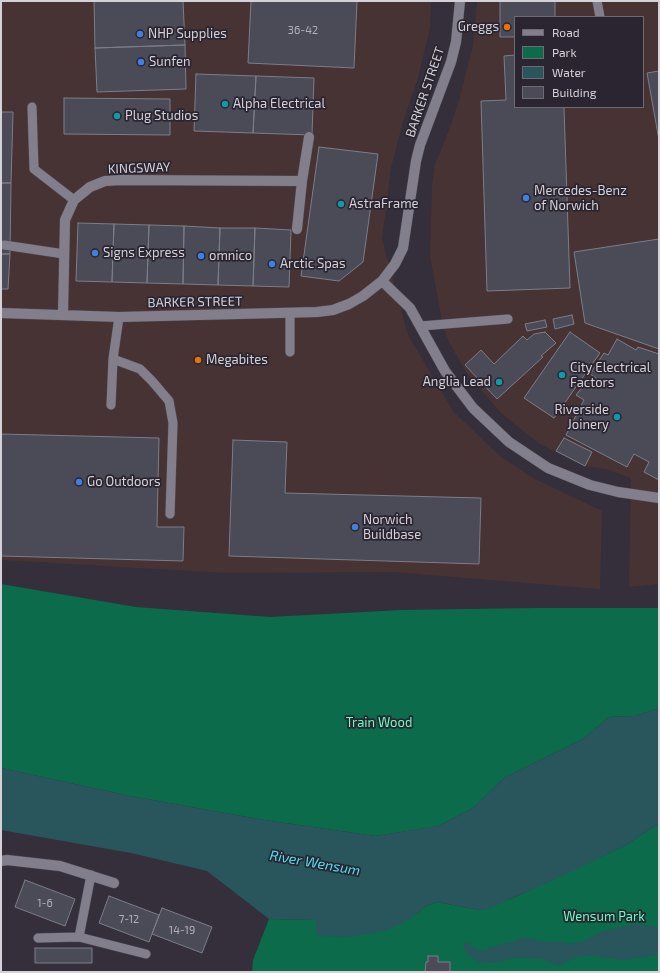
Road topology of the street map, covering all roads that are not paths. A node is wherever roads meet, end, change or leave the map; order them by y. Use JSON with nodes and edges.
{"nodes":[{"id":1,"x":460,"y":1,"type":"edge"},
{"id":2,"x":597,"y":1,"type":"edge"},
{"id":3,"x":600,"y":16,"type":"edge"},
{"id":4,"x":32,"y":107,"type":"dead end"},
{"id":5,"x":309,"y":137,"type":"dead end"},
{"id":6,"x":302,"y":181,"type":"junction"},
{"id":7,"x":74,"y":200,"type":"junction"},
{"id":8,"x":297,"y":229,"type":"dead end"},
{"id":9,"x":4,"y":245,"type":"dead end"},
{"id":10,"x":64,"y":254,"type":"junction"},
{"id":11,"x":382,"y":281,"type":"junction"},
{"id":12,"x":1,"y":313,"type":"edge"},
{"id":13,"x":290,"y":313,"type":"junction"},
{"id":14,"x":63,"y":314,"type":"junction"},
{"id":15,"x":120,"y":317,"type":"junction"},
{"id":16,"x":508,"y":319,"type":"dead end"},
{"id":17,"x":421,"y":326,"type":"junction"},
{"id":18,"x":290,"y":352,"type":"dead end"},
{"id":19,"x":112,"y":359,"type":"junction"},
{"id":20,"x":111,"y":405,"type":"dead end"},
{"id":21,"x":659,"y":498,"type":"edge"},
{"id":22,"x":170,"y":514,"type":"dead end"},
{"id":23,"x":1,"y":861,"type":"edge"},
{"id":24,"x":91,"y":875,"type":"junction"},
{"id":25,"x":114,"y":882,"type":"dead end"},
{"id":26,"x":79,"y":937,"type":"junction"},
{"id":27,"x":38,"y":938,"type":"dead end"},
{"id":28,"x":146,"y":954,"type":"dead end"}],
"edges":[{"from":1,"to":11,"type":"street","name":"BARKER STREET"},
{"from":2,"to":3,"type":"lane"},
{"from":4,"to":7,"type":"lane"},
{"from":5,"to":6,"type":"street"},
{"from":6,"to":7,"type":"street","name":"KINGSWAY"},
{"from":6,"to":8,"type":"street"},
{"from":7,"to":10,"type":"street","name":"KINGSWAY"},
{"from":9,"to":10,"type":"lane"},
{"from":10,"to":14,"type":"street","name":"KINGSWAY"},
{"from":11,"to":13,"type":"street","name":"BARKER STREET"},
{"from":11,"to":17,"type":"street"},
{"from":12,"to":14,"type":"street","name":"BARKER STREET"},
{"from":13,"to":15,"type":"street","name":"BARKER STREET"},
{"from":13,"to":18,"type":"lane"},
{"from":14,"to":15,"type":"street","name":"BARKER STREET"},
{"from":15,"to":19,"type":"lane"},
{"from":16,"to":17,"type":"lane"},
{"from":17,"to":21,"type":"street"},
{"from":19,"to":20,"type":"lane"},
{"from":19,"to":22,"type":"lane"},
{"from":23,"to":24,"type":"street"},
{"from":24,"to":25,"type":"street"},
{"from":24,"to":26,"type":"lane"},
{"from":26,"to":27,"type":"lane"},
{"from":26,"to":28,"type":"lane"}]}
